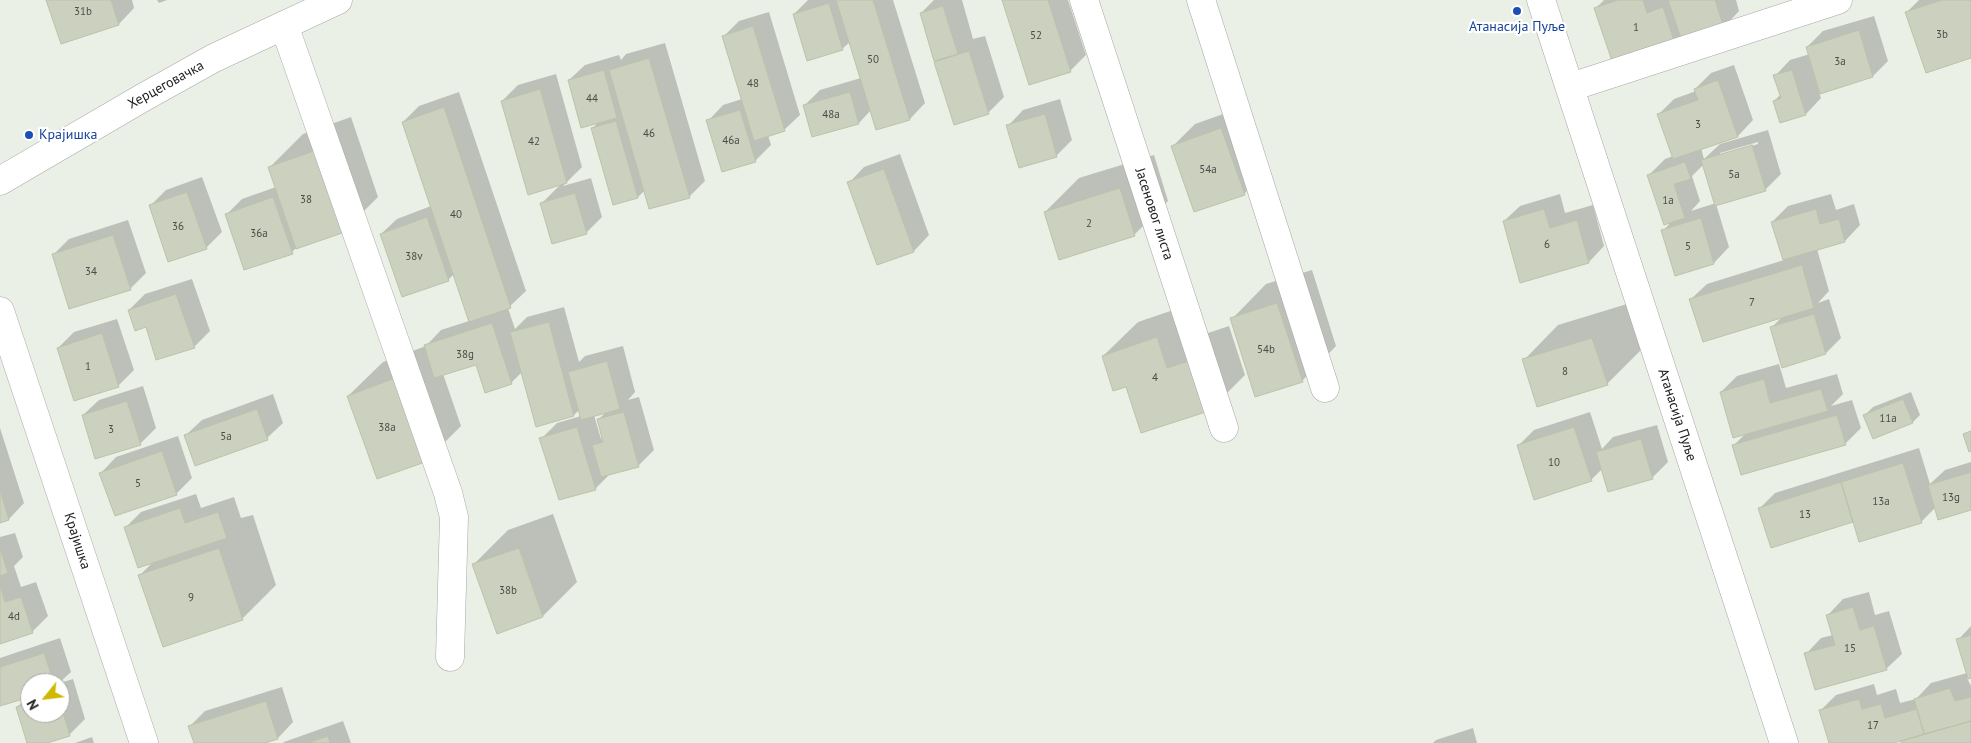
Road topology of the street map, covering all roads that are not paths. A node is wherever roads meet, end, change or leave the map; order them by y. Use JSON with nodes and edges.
{"nodes":[{"id":1,"x":338,"y":0,"type":"edge"},
{"id":2,"x":1084,"y":0,"type":"edge"},
{"id":3,"x":1201,"y":0,"type":"edge"},
{"id":4,"x":1542,"y":0,"type":"edge"},
{"id":5,"x":1838,"y":0,"type":"edge"},
{"id":6,"x":284,"y":25,"type":"junction"},
{"id":7,"x":1571,"y":87,"type":"junction"},
{"id":8,"x":0,"y":181,"type":"edge"},
{"id":9,"x":0,"y":311,"type":"edge"},
{"id":10,"x":1325,"y":388,"type":"dead end"},
{"id":11,"x":1224,"y":428,"type":"dead end"},
{"id":12,"x":450,"y":657,"type":"dead end"},
{"id":13,"x":144,"y":743,"type":"edge"},
{"id":14,"x":1784,"y":743,"type":"edge"}],
"edges":[{"from":1,"to":6,"type":"street","name":"Херцеговачка"},
{"from":2,"to":11,"type":"street","name":"Јасеновог листа"},
{"from":3,"to":10,"type":"street"},
{"from":4,"to":7,"type":"street","name":"Атанасија Пуље"},
{"from":5,"to":7,"type":"street"},
{"from":6,"to":8,"type":"street","name":"Херцеговачка"},
{"from":6,"to":12,"type":"street"},
{"from":7,"to":14,"type":"street","name":"Атанасија Пуље"},
{"from":9,"to":13,"type":"street","name":"Крајишка"}]}
